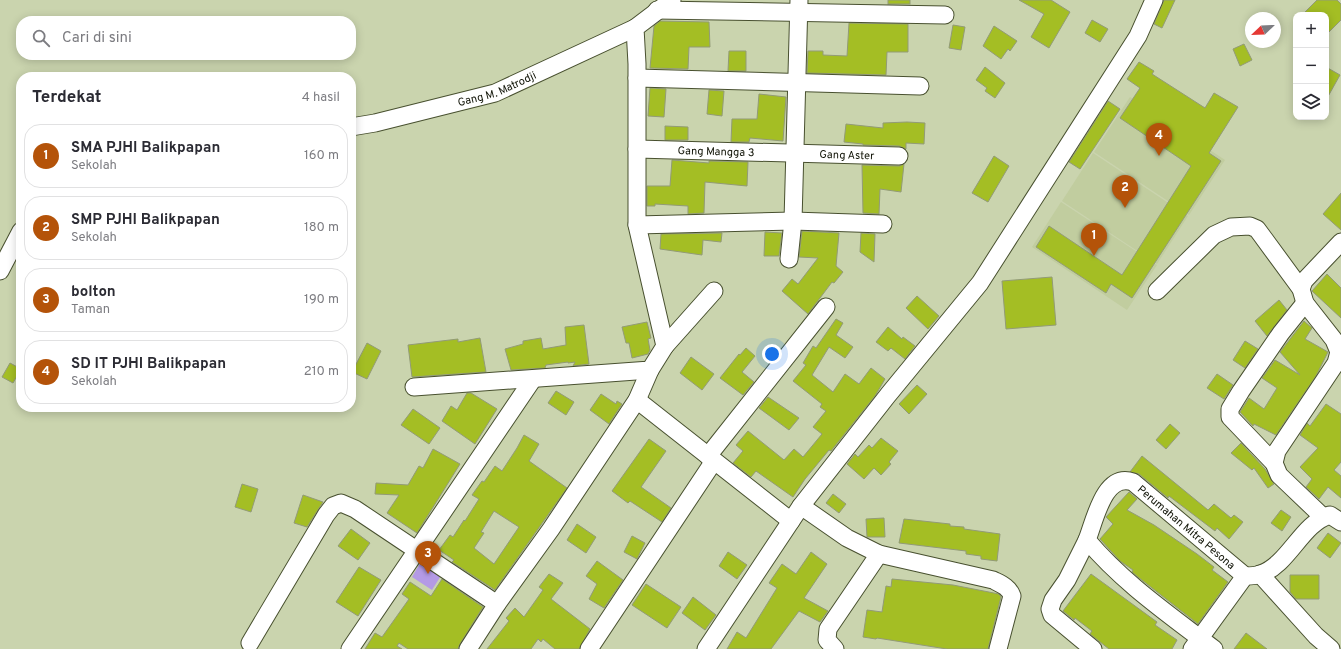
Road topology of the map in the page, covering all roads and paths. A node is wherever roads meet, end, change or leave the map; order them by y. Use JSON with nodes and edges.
{"nodes":[{"id":1,"x":672,"y":0,"type":"edge"},
{"id":2,"x":1154,"y":0,"type":"edge"},
{"id":3,"x":799,"y":6,"type":"edge"},
{"id":4,"x":657,"y":10,"type":"junction"},
{"id":5,"x":946,"y":15,"type":"dead end"},
{"id":6,"x":635,"y":28,"type":"junction"},
{"id":7,"x":637,"y":78,"type":"junction"},
{"id":8,"x":797,"y":83,"type":"junction"},
{"id":9,"x":920,"y":86,"type":"dead end"},
{"id":10,"x":356,"y":126,"type":"edge"},
{"id":11,"x":637,"y":149,"type":"junction"},
{"id":12,"x":795,"y":152,"type":"junction"},
{"id":13,"x":899,"y":156,"type":"dead end"},
{"id":14,"x":793,"y":221,"type":"junction"},
{"id":15,"x":883,"y":224,"type":"dead end"},
{"id":16,"x":637,"y":225,"type":"junction"},
{"id":17,"x":16,"y":241,"type":"edge"},
{"id":18,"x":1341,"y":242,"type":"edge"},
{"id":19,"x":789,"y":259,"type":"dead end"},
{"id":20,"x":0,"y":271,"type":"edge"},
{"id":21,"x":1157,"y":290,"type":"dead end"},
{"id":22,"x":714,"y":291,"type":"dead end"},
{"id":23,"x":1303,"y":296,"type":"junction"},
{"id":24,"x":826,"y":307,"type":"dead end"},
{"id":25,"x":665,"y":346,"type":"junction"},
{"id":26,"x":650,"y":370,"type":"junction"},
{"id":27,"x":533,"y":379,"type":"junction"},
{"id":28,"x":414,"y":387,"type":"dead end"},
{"id":29,"x":637,"y":400,"type":"junction"},
{"id":30,"x":711,"y":458,"type":"junction"},
{"id":31,"x":1274,"y":463,"type":"junction"},
{"id":32,"x":802,"y":506,"type":"junction"},
{"id":33,"x":1323,"y":517,"type":"junction"},
{"id":34,"x":791,"y":520,"type":"junction"},
{"id":35,"x":1341,"y":522,"type":"edge"},
{"id":36,"x":1087,"y":540,"type":"junction"},
{"id":37,"x":416,"y":550,"type":"junction"},
{"id":38,"x":879,"y":554,"type":"junction"},
{"id":39,"x":1253,"y":575,"type":"junction"},
{"id":40,"x":497,"y":604,"type":"junction"},
{"id":41,"x":250,"y":643,"type":"dead end"},
{"id":42,"x":1196,"y":644,"type":"edge"},
{"id":43,"x":350,"y":649,"type":"edge"},
{"id":44,"x":468,"y":649,"type":"edge"},
{"id":45,"x":589,"y":649,"type":"edge"},
{"id":46,"x":706,"y":649,"type":"edge"},
{"id":47,"x":835,"y":649,"type":"edge"},
{"id":48,"x":998,"y":649,"type":"edge"},
{"id":49,"x":1093,"y":649,"type":"edge"},
{"id":50,"x":1214,"y":649,"type":"edge"},
{"id":51,"x":1331,"y":649,"type":"edge"}],
"edges":[{"from":1,"to":4,"type":"street","name":"Gang M. Matrodji"},
{"from":2,"to":32,"type":"street"},
{"from":3,"to":4,"type":"street"},
{"from":3,"to":5,"type":"street"},
{"from":3,"to":8,"type":"street"},
{"from":4,"to":6,"type":"street","name":"Gang M. Matrodji"},
{"from":6,"to":7,"type":"street"},
{"from":6,"to":10,"type":"street","name":"Gang M. Matrodji"},
{"from":7,"to":8,"type":"street"},
{"from":7,"to":11,"type":"street"},
{"from":8,"to":9,"type":"street"},
{"from":8,"to":12,"type":"street"},
{"from":11,"to":12,"type":"street","name":"Gang Mangga 3"},
{"from":11,"to":16,"type":"street"},
{"from":12,"to":13,"type":"street","name":"Gang Aster"},
{"from":12,"to":14,"type":"street"},
{"from":14,"to":15,"type":"street"},
{"from":14,"to":16,"type":"street"},
{"from":14,"to":19,"type":"street"},
{"from":16,"to":25,"type":"street"},
{"from":17,"to":20,"type":"street"},
{"from":18,"to":23,"type":"street"},
{"from":21,"to":23,"type":"street"},
{"from":22,"to":25,"type":"street"},
{"from":23,"to":31,"type":"street"},
{"from":23,"to":31,"type":"street"},
{"from":24,"to":30,"type":"street"},
{"from":25,"to":26,"type":"street"},
{"from":26,"to":27,"type":"street"},
{"from":26,"to":29,"type":"street"},
{"from":27,"to":28,"type":"street"},
{"from":27,"to":37,"type":"street"},
{"from":29,"to":30,"type":"street"},
{"from":29,"to":40,"type":"street"},
{"from":30,"to":34,"type":"street"},
{"from":30,"to":45,"type":"street"},
{"from":31,"to":33,"type":"street"},
{"from":32,"to":34,"type":"street"},
{"from":32,"to":38,"type":"street"},
{"from":33,"to":35,"type":"street"},
{"from":33,"to":39,"type":"street"},
{"from":34,"to":46,"type":"street"},
{"from":36,"to":39,"type":"street","name":"Perumahan Mitra Pesona"},
{"from":36,"to":42,"type":"street"},
{"from":36,"to":49,"type":"street","name":"Perumahan Mitra Pesona"},
{"from":37,"to":40,"type":"street"},
{"from":37,"to":41,"type":"street"},
{"from":37,"to":43,"type":"street"},
{"from":38,"to":47,"type":"street"},
{"from":38,"to":48,"type":"street"},
{"from":39,"to":42,"type":"street","name":"Perumahan Mitra Pesona"},
{"from":39,"to":51,"type":"street"},
{"from":40,"to":44,"type":"street"},
{"from":42,"to":50,"type":"street"}]}
